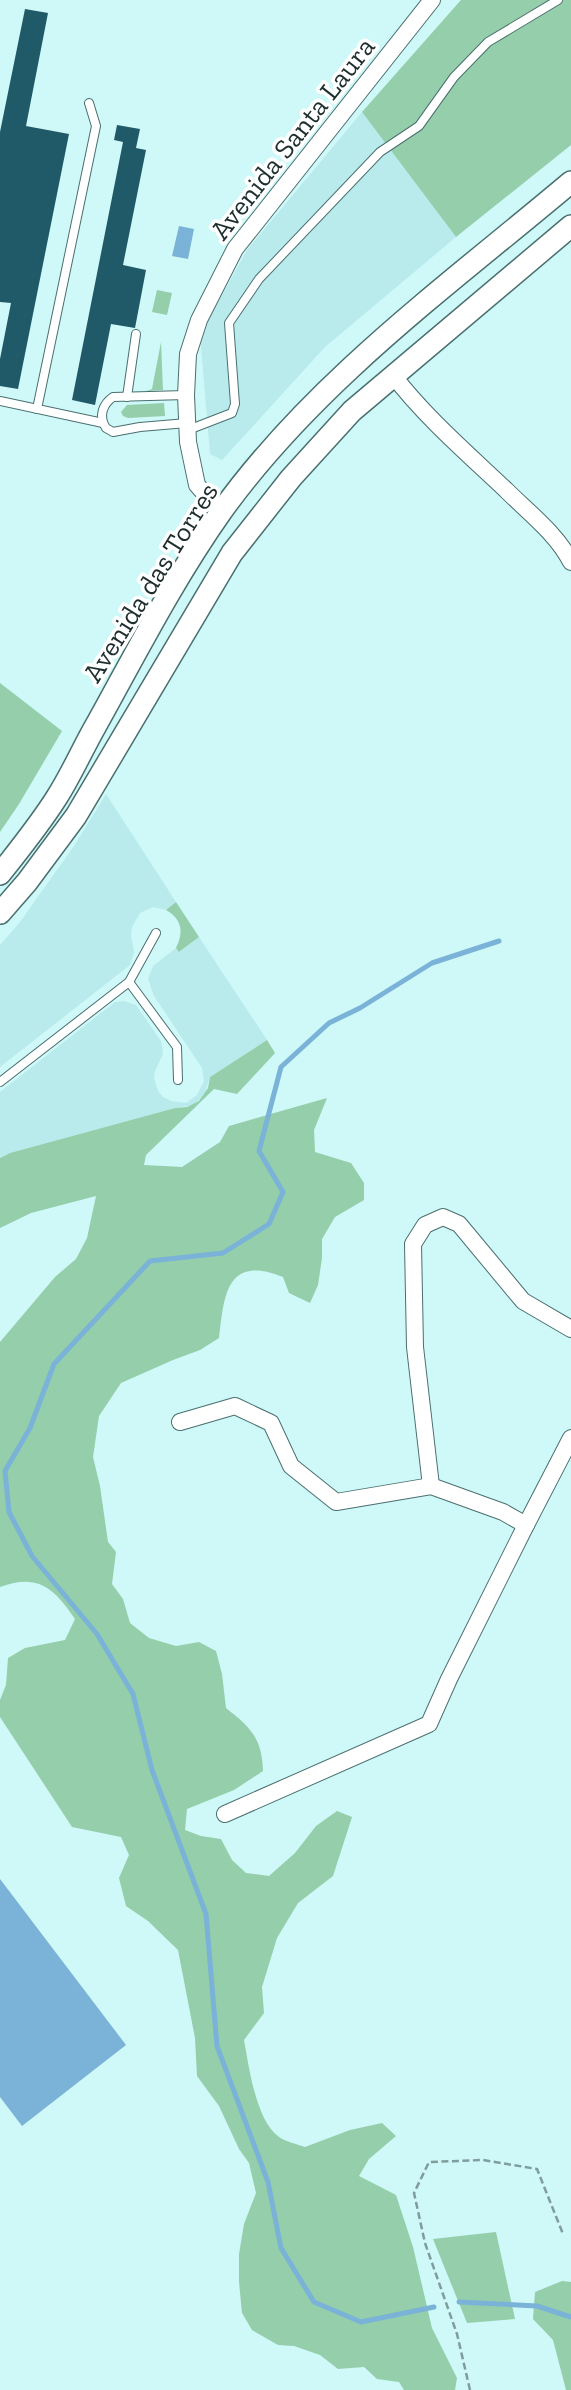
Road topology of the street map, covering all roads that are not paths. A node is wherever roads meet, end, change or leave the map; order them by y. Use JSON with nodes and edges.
{"nodes":[{"id":1,"x":558,"y":0,"type":"edge"},
{"id":2,"x":425,"y":3,"type":"edge"},
{"id":3,"x":89,"y":103,"type":"dead end"},
{"id":4,"x":571,"y":182,"type":"edge"},
{"id":5,"x":571,"y":226,"type":"edge"},
{"id":6,"x":136,"y":334,"type":"dead end"},
{"id":7,"x":393,"y":375,"type":"junction"},
{"id":8,"x":186,"y":395,"type":"junction"},
{"id":9,"x":127,"y":397,"type":"junction"},
{"id":10,"x":0,"y":401,"type":"edge"},
{"id":11,"x":37,"y":409,"type":"junction"},
{"id":12,"x":103,"y":423,"type":"junction"},
{"id":13,"x":188,"y":427,"type":"junction"},
{"id":14,"x":221,"y":512,"type":"junction"},
{"id":15,"x":571,"y":562,"type":"edge"},
{"id":16,"x":0,"y":874,"type":"edge"},
{"id":17,"x":0,"y":913,"type":"edge"},
{"id":18,"x":156,"y":933,"type":"dead end"},
{"id":19,"x":129,"y":982,"type":"junction"},
{"id":20,"x":178,"y":1080,"type":"dead end"},
{"id":21,"x":0,"y":1082,"type":"edge"},
{"id":22,"x":571,"y":1329,"type":"edge"},
{"id":23,"x":180,"y":1422,"type":"dead end"},
{"id":24,"x":571,"y":1438,"type":"edge"},
{"id":25,"x":431,"y":1486,"type":"junction"},
{"id":26,"x":526,"y":1525,"type":"junction"},
{"id":27,"x":225,"y":1814,"type":"dead end"}],
"edges":[{"from":1,"to":13,"type":"lane"},
{"from":2,"to":8,"type":"street","name":"Avenida Santa Laura"},
{"from":3,"to":11,"type":"lane"},
{"from":4,"to":14,"type":"main road","name":"Avenida das Torres"},
{"from":5,"to":7,"type":"main road","name":"Avenida das Torres"},
{"from":6,"to":9,"type":"lane"},
{"from":7,"to":15,"type":"street"},
{"from":7,"to":17,"type":"main road","name":"Avenida das Torres"},
{"from":8,"to":9,"type":"lane"},
{"from":8,"to":13,"type":"street","name":"Avenida Santa Laura"},
{"from":9,"to":12,"type":"lane"},
{"from":10,"to":11,"type":"lane"},
{"from":11,"to":12,"type":"lane"},
{"from":12,"to":13,"type":"lane"},
{"from":13,"to":14,"type":"street","name":"Avenida Santa Laura"},
{"from":14,"to":16,"type":"main road","name":"Avenida das Torres"},
{"from":18,"to":19,"type":"lane"},
{"from":19,"to":20,"type":"lane"},
{"from":19,"to":21,"type":"lane"},
{"from":22,"to":25,"type":"street"},
{"from":23,"to":25,"type":"street"},
{"from":24,"to":26,"type":"street"},
{"from":25,"to":26,"type":"street"},
{"from":26,"to":27,"type":"street"}]}
